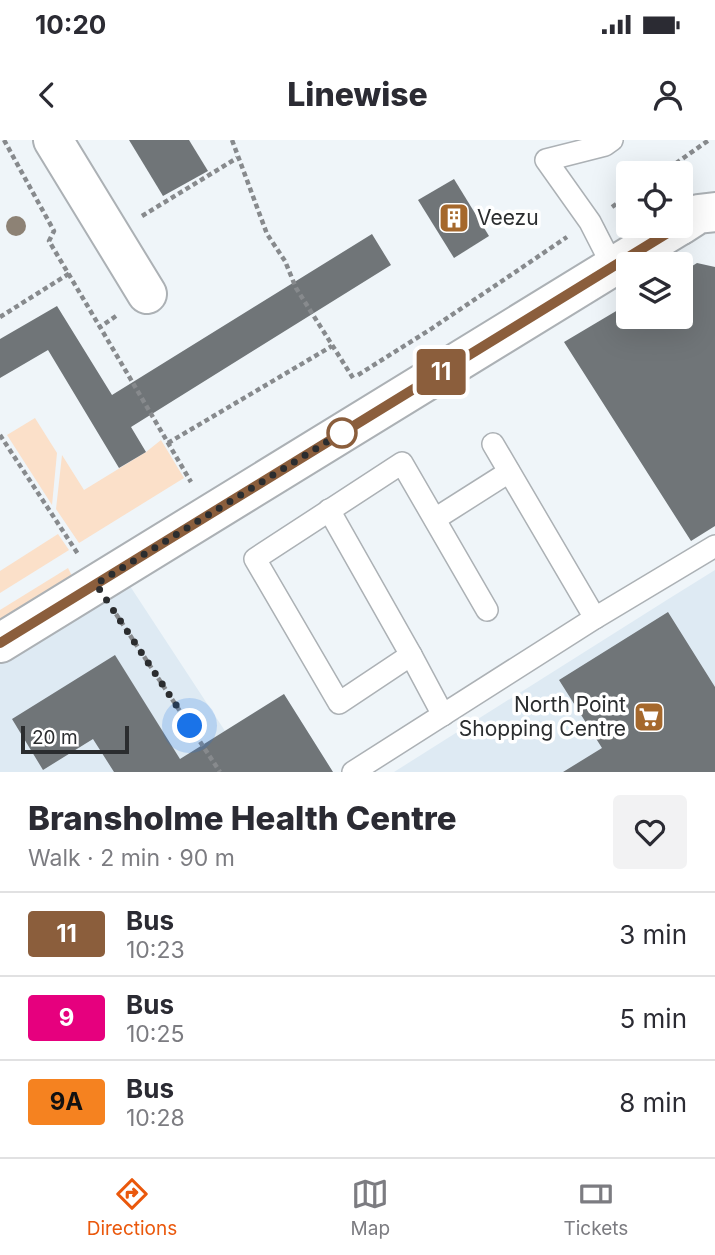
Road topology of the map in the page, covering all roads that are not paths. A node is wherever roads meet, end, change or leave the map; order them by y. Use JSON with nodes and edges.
{"nodes":[{"id":1,"x":53,"y":140,"type":"edge"},
{"id":2,"x":612,"y":140,"type":"edge"},
{"id":3,"x":715,"y":212,"type":"edge"},
{"id":4,"x":693,"y":217,"type":"edge"},
{"id":5,"x":659,"y":238,"type":"edge"},
{"id":6,"x":613,"y":267,"type":"junction"},
{"id":7,"x":147,"y":294,"type":"road end"},
{"id":8,"x":493,"y":444,"type":"dead end"},
{"id":9,"x":509,"y":472,"type":"junction"},
{"id":10,"x":329,"y":510,"type":"junction"},
{"id":11,"x":435,"y":519,"type":"junction"},
{"id":12,"x":715,"y":546,"type":"edge"},
{"id":13,"x":487,"y":610,"type":"dead end"},
{"id":14,"x":595,"y":618,"type":"junction"},
{"id":15,"x":0,"y":643,"type":"edge"},
{"id":16,"x":411,"y":655,"type":"junction"},
{"id":17,"x":443,"y":715,"type":"junction"},
{"id":18,"x":353,"y":772,"type":"edge"}],
"edges":[{"from":1,"to":7,"type":"street"},
{"from":2,"to":6,"type":"lane"},
{"from":3,"to":4,"type":"street"},
{"from":5,"to":6,"type":"street"},
{"from":6,"to":15,"type":"street"},
{"from":8,"to":9,"type":"lane"},
{"from":9,"to":11,"type":"lane"},
{"from":9,"to":14,"type":"lane"},
{"from":10,"to":11,"type":"lane"},
{"from":10,"to":16,"type":"lane"},
{"from":10,"to":16,"type":"lane"},
{"from":11,"to":13,"type":"lane"},
{"from":12,"to":14,"type":"lane"},
{"from":14,"to":17,"type":"lane"},
{"from":16,"to":17,"type":"lane"},
{"from":17,"to":18,"type":"lane"}]}
